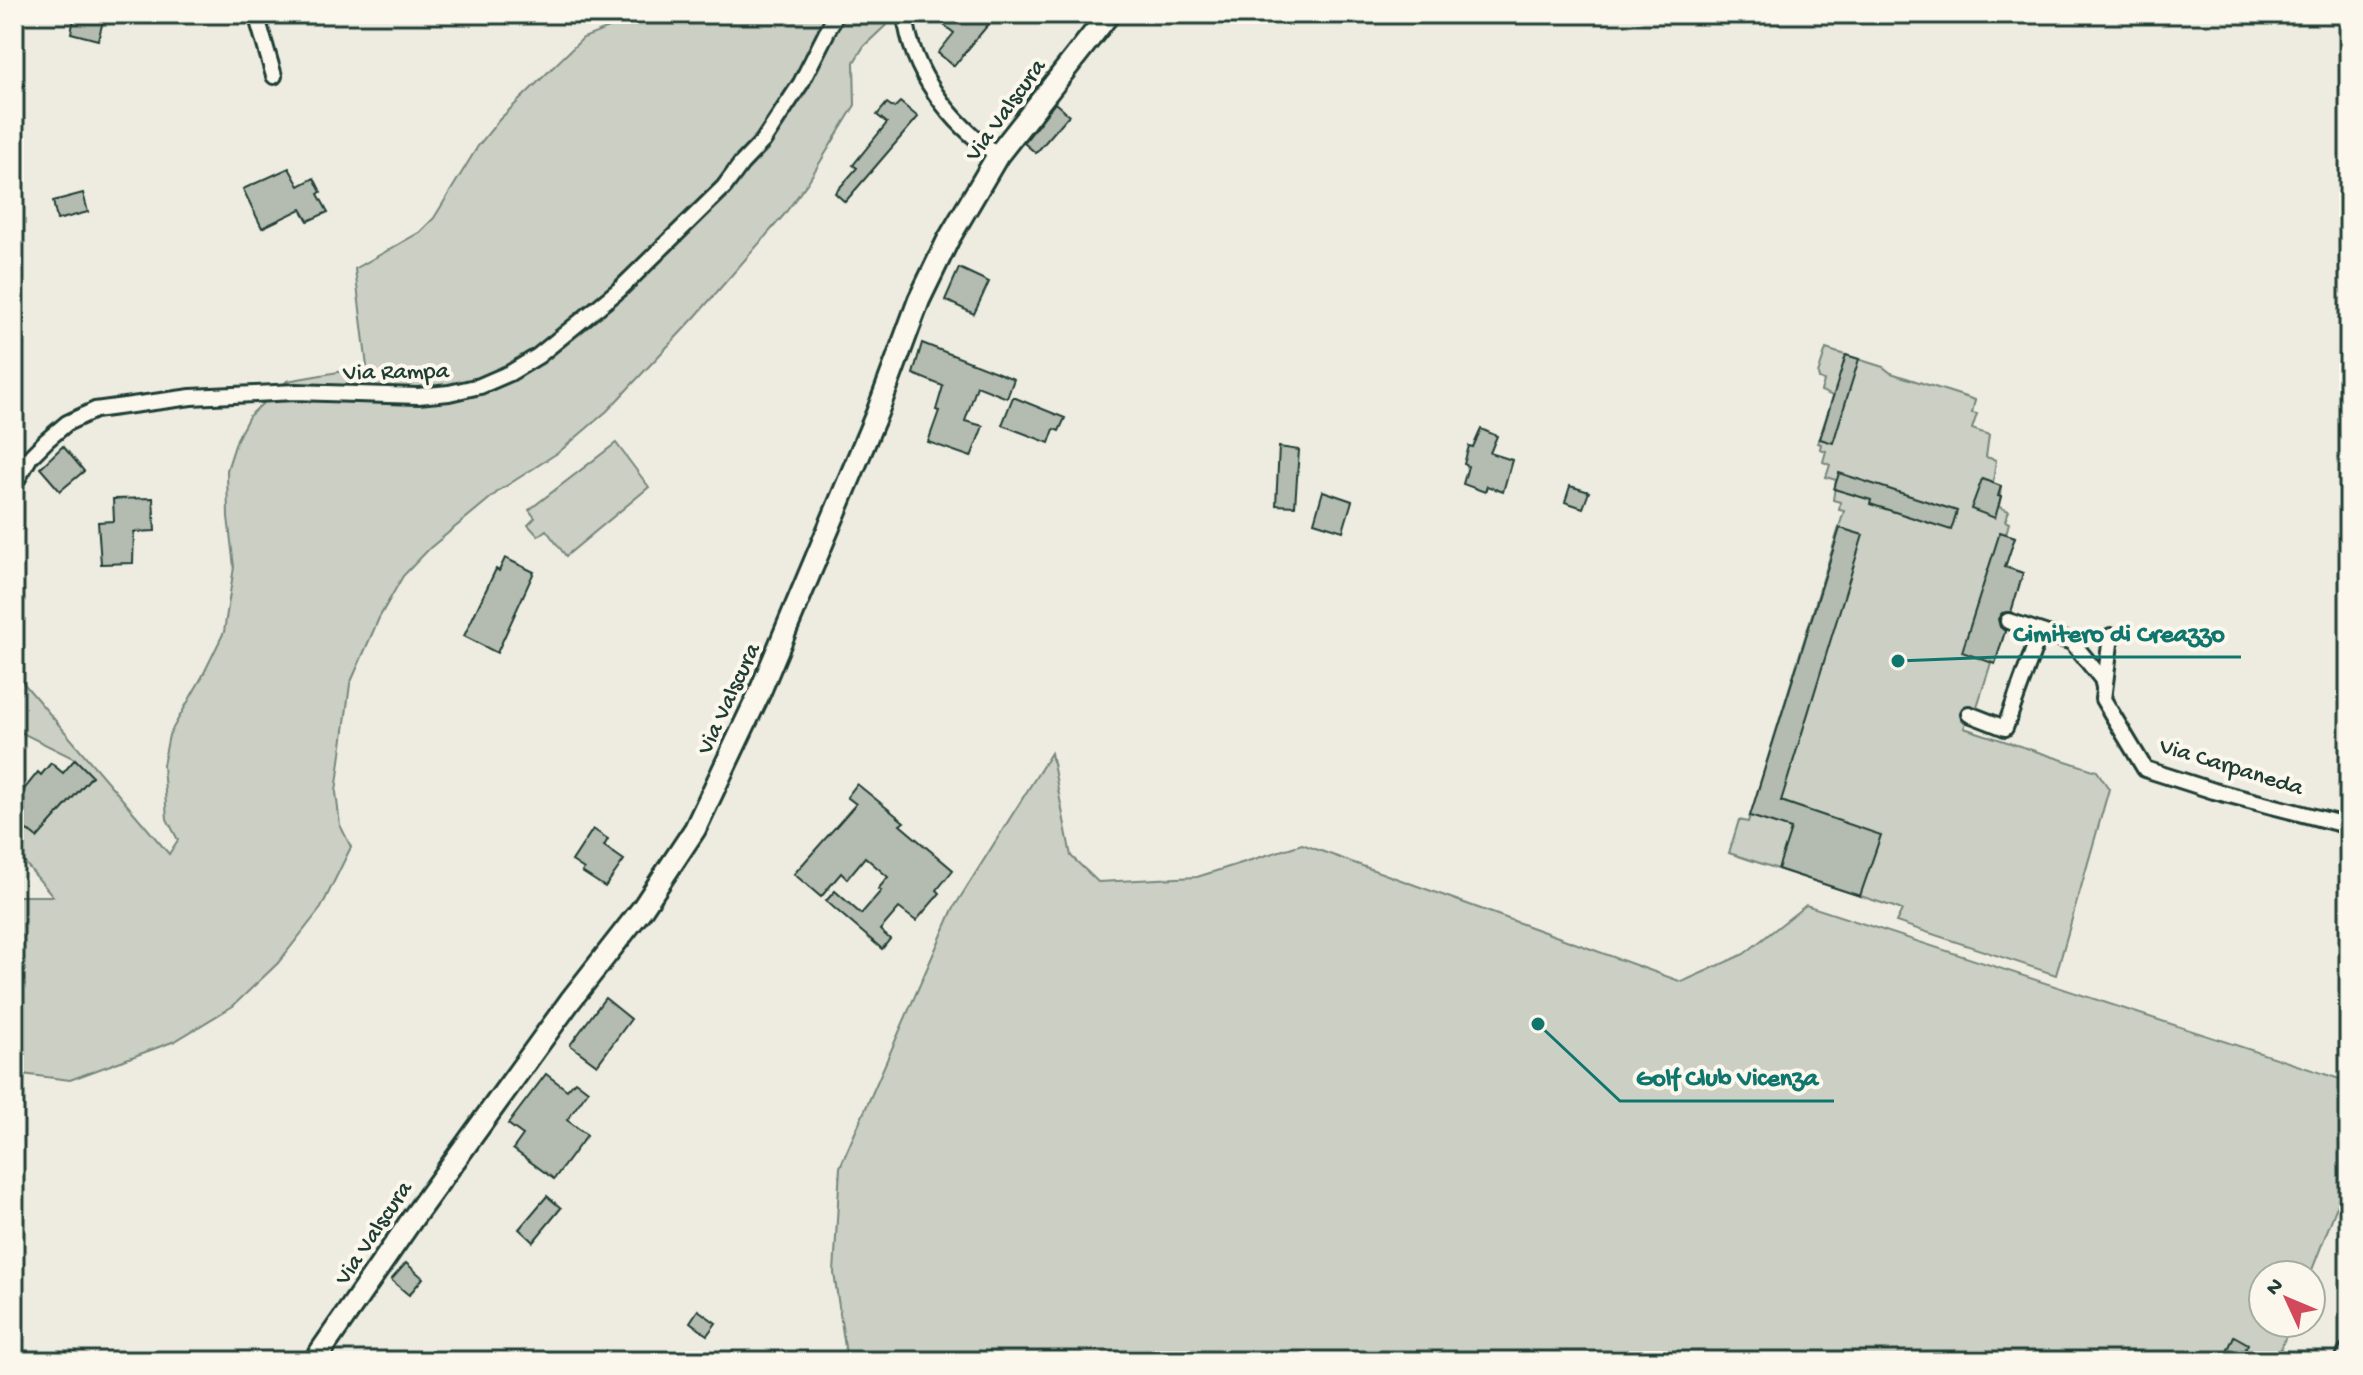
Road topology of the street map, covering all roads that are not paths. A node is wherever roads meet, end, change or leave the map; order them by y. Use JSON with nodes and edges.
{"nodes":[{"id":1,"x":256,"y":14,"type":"edge"},
{"id":2,"x":836,"y":14,"type":"edge"},
{"id":3,"x":905,"y":14,"type":"edge"},
{"id":4,"x":1109,"y":14,"type":"edge"},
{"id":5,"x":274,"y":76,"type":"dead end"},
{"id":6,"x":998,"y":155,"type":"junction"},
{"id":7,"x":14,"y":485,"type":"edge"},
{"id":8,"x":2008,"y":621,"type":"dead end"},
{"id":9,"x":2040,"y":632,"type":"junction"},
{"id":10,"x":2111,"y":636,"type":"dead end"},
{"id":11,"x":2105,"y":688,"type":"junction"},
{"id":12,"x":1969,"y":714,"type":"dead end"},
{"id":13,"x":2349,"y":826,"type":"edge"},
{"id":14,"x":2349,"y":1353,"type":"edge"},
{"id":15,"x":314,"y":1361,"type":"edge"},
{"id":16,"x":2346,"y":1361,"type":"edge"}],
"edges":[{"from":1,"to":5,"type":"street"},
{"from":2,"to":7,"type":"street","name":"Via Rampa"},
{"from":3,"to":6,"type":"street"},
{"from":4,"to":6,"type":"street","name":"Via Valscura"},
{"from":6,"to":15,"type":"street","name":"Via Valscura"},
{"from":8,"to":9,"type":"street"},
{"from":9,"to":11,"type":"street"},
{"from":9,"to":12,"type":"street"},
{"from":10,"to":11,"type":"street","name":"Via Carpaneda"},
{"from":11,"to":13,"type":"street","name":"Via Carpaneda"},
{"from":14,"to":16,"type":"street"}]}
